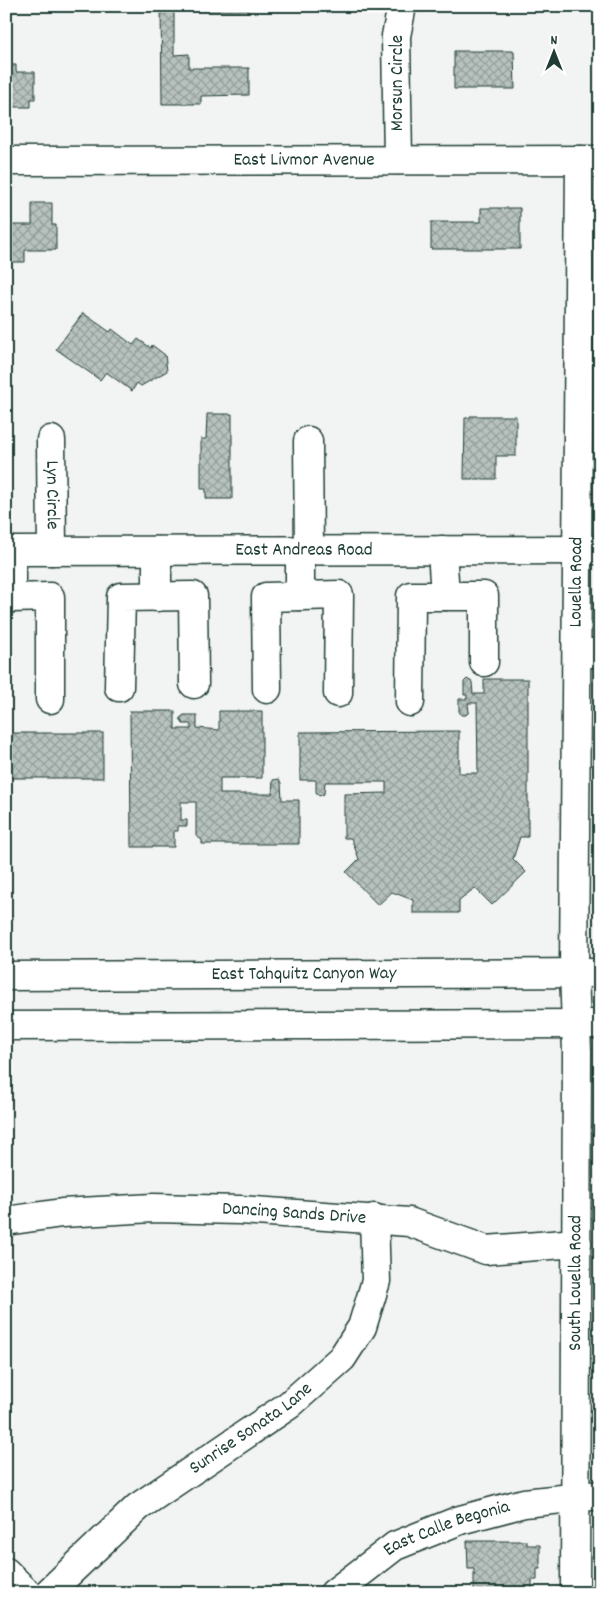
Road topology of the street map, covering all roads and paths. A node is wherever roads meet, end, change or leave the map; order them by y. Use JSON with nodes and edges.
{"nodes":[{"id":1,"x":402,"y":6,"type":"edge"},
{"id":2,"x":6,"y":160,"type":"edge"},
{"id":3,"x":398,"y":160,"type":"junction"},
{"id":4,"x":590,"y":160,"type":"edge"},
{"id":5,"x":51,"y":440,"type":"dead end"},
{"id":6,"x":308,"y":441,"type":"dead end"},
{"id":7,"x":442,"y":550,"type":"junction"},
{"id":8,"x":589,"y":550,"type":"edge"},
{"id":9,"x":9,"y":551,"type":"edge"},
{"id":10,"x":52,"y":551,"type":"junction"},
{"id":11,"x":157,"y":551,"type":"junction"},
{"id":12,"x":304,"y":551,"type":"junction"},
{"id":13,"x":300,"y":596,"type":"junction"},
{"id":14,"x":445,"y":596,"type":"junction"},
{"id":15,"x":157,"y":597,"type":"junction"},
{"id":16,"x":8,"y":598,"type":"edge"},
{"id":17,"x":588,"y":653,"type":"edge"},
{"id":18,"x":484,"y":662,"type":"dead end"},
{"id":19,"x":194,"y":684,"type":"dead end"},
{"id":20,"x":119,"y":688,"type":"dead end"},
{"id":21,"x":267,"y":689,"type":"dead end"},
{"id":22,"x":338,"y":693,"type":"dead end"},
{"id":23,"x":50,"y":699,"type":"dead end"},
{"id":24,"x":410,"y":702,"type":"dead end"},
{"id":25,"x":587,"y":973,"type":"edge"},
{"id":26,"x":6,"y":976,"type":"edge"},
{"id":27,"x":588,"y":1024,"type":"edge"},
{"id":28,"x":6,"y":1026,"type":"edge"},
{"id":29,"x":374,"y":1218,"type":"junction"},
{"id":30,"x":6,"y":1221,"type":"edge"},
{"id":31,"x":577,"y":1243,"type":"junction"},
{"id":32,"x":588,"y":1496,"type":"edge"},
{"id":33,"x":6,"y":1572,"type":"edge"},
{"id":34,"x":27,"y":1593,"type":"edge"},
{"id":35,"x":48,"y":1593,"type":"edge"},
{"id":36,"x":334,"y":1593,"type":"edge"},
{"id":37,"x":575,"y":1593,"type":"edge"}],
"edges":[{"from":1,"to":3,"type":"street","name":"Morsun Circle"},
{"from":2,"to":3,"type":"street","name":"East Livmor Avenue"},
{"from":3,"to":4,"type":"street","name":"East Livmor Avenue"},
{"from":4,"to":8,"type":"street","name":"Louella Road"},
{"from":5,"to":10,"type":"street","name":"Lyn Circle"},
{"from":6,"to":12,"type":"street"},
{"from":7,"to":8,"type":"street","name":"East Andreas Road"},
{"from":7,"to":12,"type":"street","name":"East Andreas Road"},
{"from":7,"to":14,"type":"street"},
{"from":8,"to":17,"type":"street","name":"Louella Road"},
{"from":9,"to":10,"type":"street","name":"East Andreas Road"},
{"from":9,"to":16,"type":"street"},
{"from":10,"to":11,"type":"street","name":"East Andreas Road"},
{"from":11,"to":12,"type":"street","name":"East Andreas Road"},
{"from":11,"to":15,"type":"street"},
{"from":12,"to":13,"type":"street"},
{"from":13,"to":21,"type":"street"},
{"from":13,"to":22,"type":"street"},
{"from":14,"to":18,"type":"street"},
{"from":14,"to":24,"type":"street"},
{"from":15,"to":19,"type":"street"},
{"from":15,"to":20,"type":"street"},
{"from":16,"to":23,"type":"street"},
{"from":17,"to":25,"type":"street","name":"Louella Road"},
{"from":25,"to":26,"type":"street","name":"East Tahquitz Canyon Way"},
{"from":25,"to":27,"type":"street","name":"South Louella Road"},
{"from":27,"to":28,"type":"street"},
{"from":27,"to":31,"type":"street","name":"South Louella Road"},
{"from":29,"to":30,"type":"street","name":"Dancing Sands Drive"},
{"from":29,"to":31,"type":"street","name":"Dancing Sands Drive"},
{"from":29,"to":35,"type":"street","name":"Sunrise Sonata Lane"},
{"from":31,"to":32,"type":"street","name":"South Louella Road"},
{"from":32,"to":36,"type":"street","name":"East Calle Begonia"},
{"from":32,"to":37,"type":"street","name":"South Louella Road"},
{"from":33,"to":34,"type":"street"}]}
